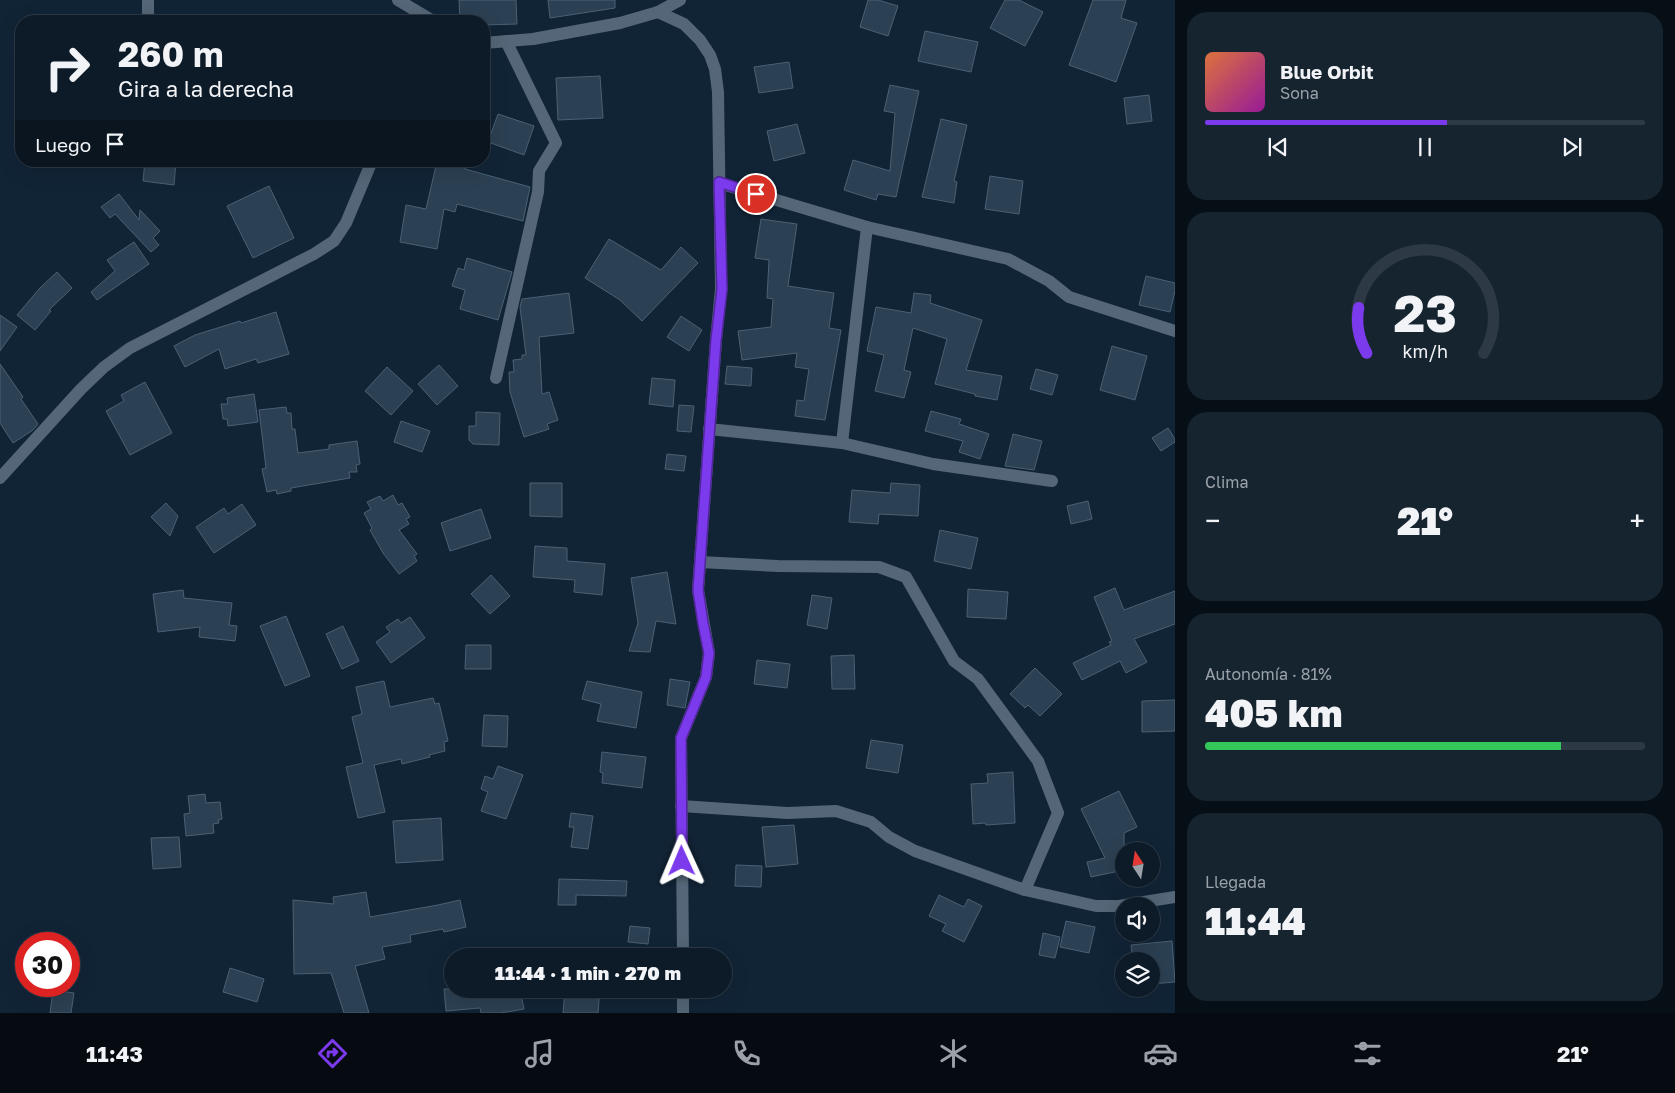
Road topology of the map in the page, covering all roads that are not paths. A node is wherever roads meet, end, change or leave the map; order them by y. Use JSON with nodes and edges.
{"nodes":[{"id":1,"x":148,"y":0,"type":"edge"},
{"id":2,"x":398,"y":0,"type":"edge"},
{"id":3,"x":680,"y":0,"type":"edge"},
{"id":4,"x":658,"y":12,"type":"junction"},
{"id":5,"x":148,"y":15,"type":"edge"},
{"id":6,"x":422,"y":15,"type":"edge"},
{"id":7,"x":506,"y":41,"type":"junction"},
{"id":8,"x":490,"y":42,"type":"edge"},
{"id":9,"x":369,"y":167,"type":"edge"},
{"id":10,"x":719,"y":182,"type":"junction"},
{"id":11,"x":867,"y":227,"type":"junction"},
{"id":12,"x":1175,"y":331,"type":"edge"},
{"id":13,"x":496,"y":378,"type":"dead end"},
{"id":14,"x":709,"y":429,"type":"junction"},
{"id":15,"x":842,"y":443,"type":"junction"},
{"id":16,"x":0,"y":478,"type":"edge"},
{"id":17,"x":1052,"y":481,"type":"dead end"},
{"id":18,"x":700,"y":562,"type":"junction"},
{"id":19,"x":681,"y":806,"type":"junction"},
{"id":20,"x":1025,"y":890,"type":"junction"},
{"id":21,"x":1175,"y":897,"type":"edge"},
{"id":22,"x":683,"y":948,"type":"edge"},
{"id":23,"x":683,"y":998,"type":"edge"},
{"id":24,"x":683,"y":1013,"type":"edge"}],
"edges":[{"from":1,"to":5,"type":"street"},
{"from":2,"to":6,"type":"street"},
{"from":3,"to":4,"type":"street"},
{"from":4,"to":7,"type":"street"},
{"from":4,"to":10,"type":"street"},
{"from":7,"to":8,"type":"street"},
{"from":7,"to":13,"type":"street"},
{"from":9,"to":16,"type":"street"},
{"from":10,"to":11,"type":"street"},
{"from":10,"to":14,"type":"street"},
{"from":11,"to":12,"type":"street"},
{"from":11,"to":15,"type":"street"},
{"from":14,"to":15,"type":"street"},
{"from":14,"to":18,"type":"street"},
{"from":15,"to":17,"type":"street"},
{"from":18,"to":19,"type":"street"},
{"from":18,"to":20,"type":"street"},
{"from":19,"to":20,"type":"street"},
{"from":19,"to":22,"type":"street"},
{"from":20,"to":21,"type":"street"},
{"from":23,"to":24,"type":"street"}]}
